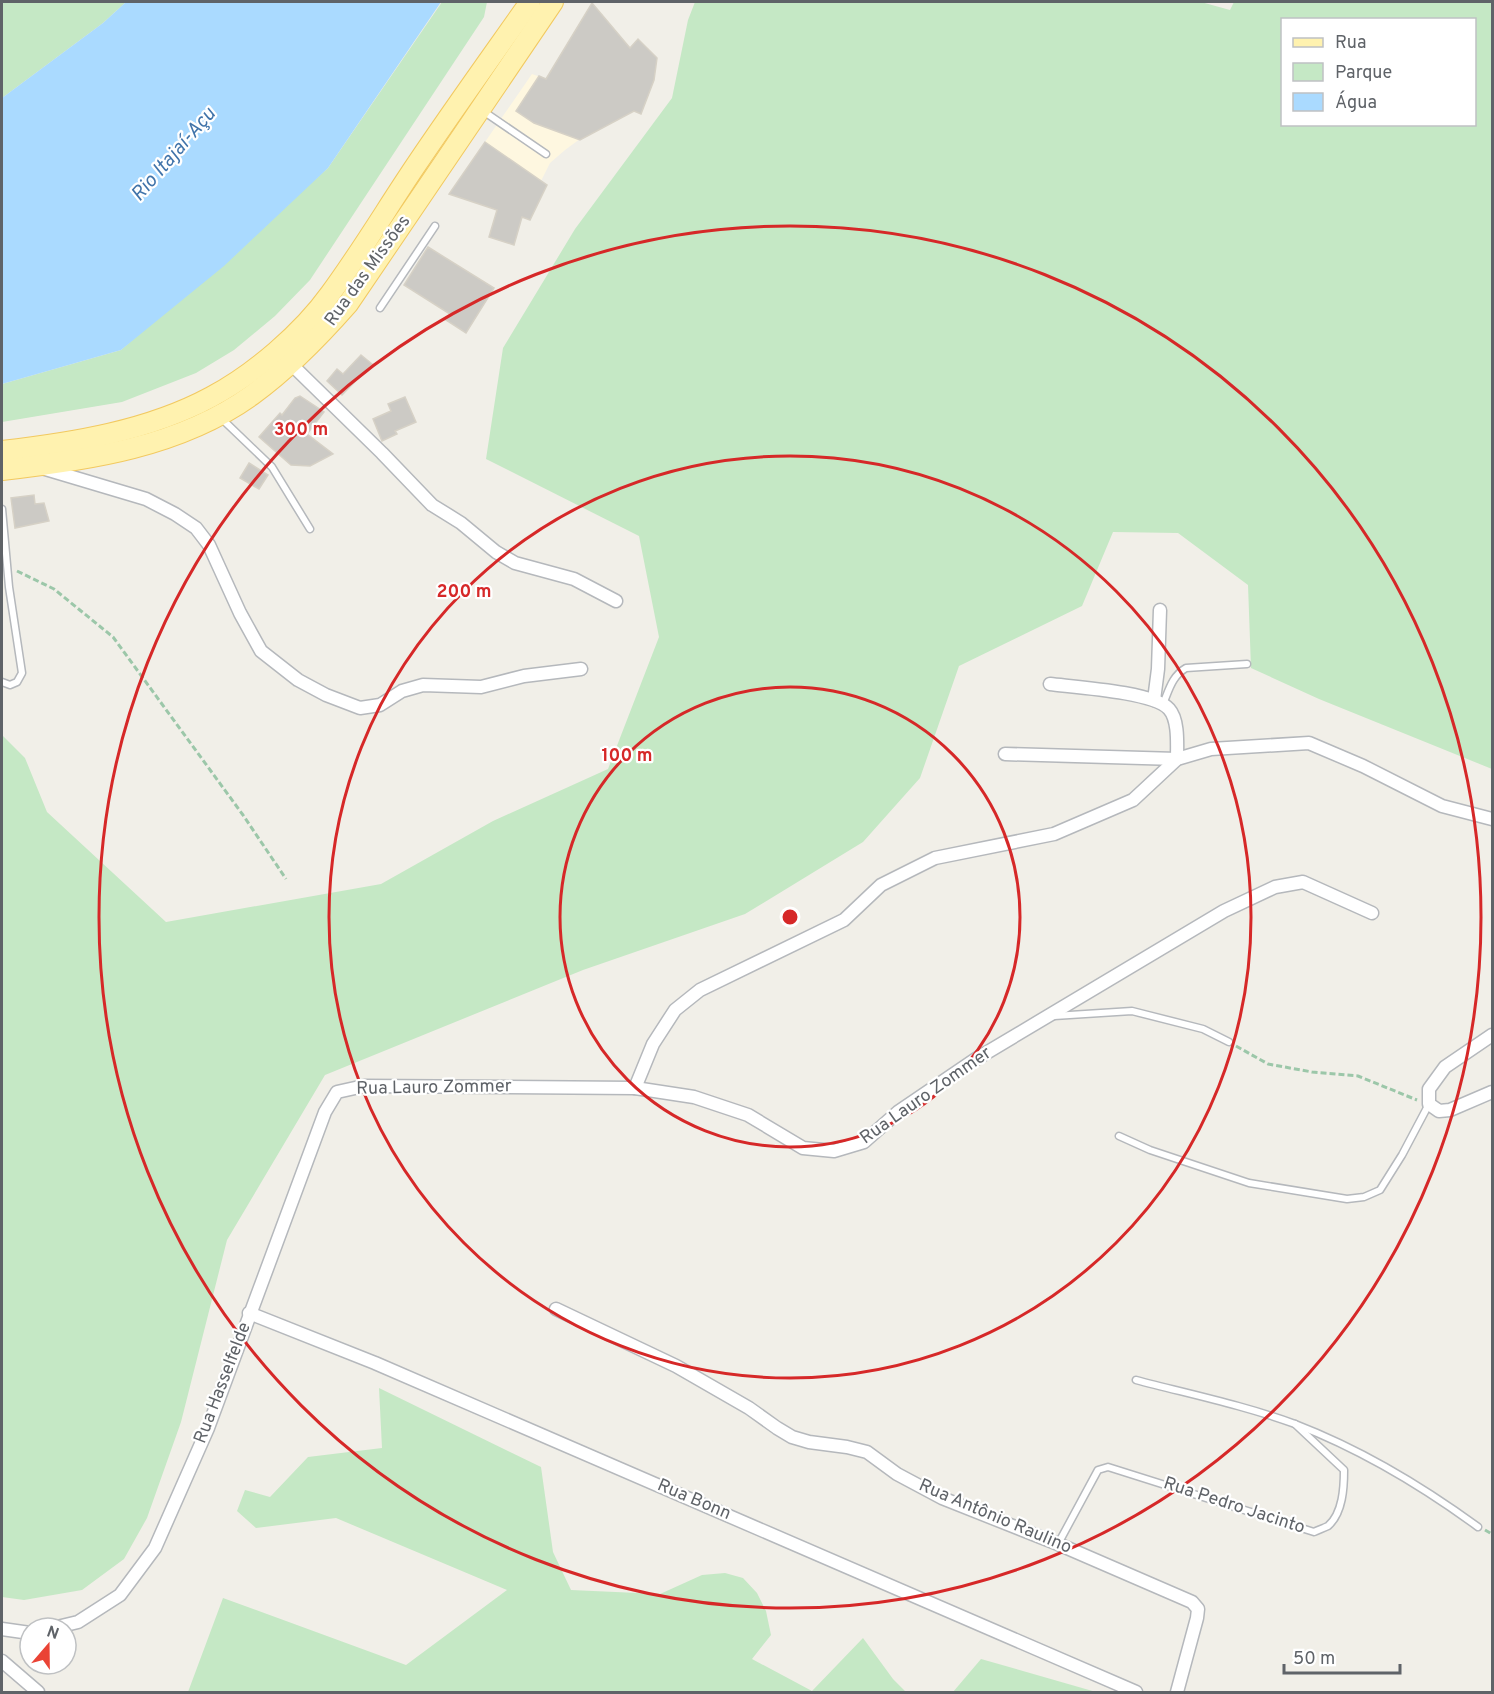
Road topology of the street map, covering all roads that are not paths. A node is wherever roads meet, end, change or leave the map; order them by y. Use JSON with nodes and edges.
{"nodes":[{"id":1,"x":530,"y":2,"type":"edge"},
{"id":2,"x":554,"y":2,"type":"edge"},
{"id":3,"x":480,"y":109,"type":"junction"},
{"id":4,"x":546,"y":154,"type":"dead end"},
{"id":5,"x":435,"y":226,"type":"dead end"},
{"id":6,"x":380,"y":308,"type":"dead end"},
{"id":7,"x":290,"y":363,"type":"junction"},
{"id":8,"x":217,"y":416,"type":"junction"},
{"id":9,"x":2,"y":451,"type":"edge"},
{"id":10,"x":35,"y":466,"type":"junction"},
{"id":11,"x":2,"y":470,"type":"edge"},
{"id":12,"x":2,"y":509,"type":"edge"},
{"id":13,"x":310,"y":529,"type":"dead end"},
{"id":14,"x":616,"y":601,"type":"dead end"},
{"id":15,"x":1160,"y":610,"type":"dead end"},
{"id":16,"x":1247,"y":664,"type":"dead end"},
{"id":17,"x":581,"y":669,"type":"dead end"},
{"id":18,"x":2,"y":682,"type":"edge"},
{"id":19,"x":1050,"y":684,"type":"dead end"},
{"id":20,"x":1158,"y":702,"type":"junction"},
{"id":21,"x":1005,"y":754,"type":"dead end"},
{"id":22,"x":1177,"y":759,"type":"junction"},
{"id":23,"x":1492,"y":819,"type":"edge"},
{"id":24,"x":1372,"y":913,"type":"dead end"},
{"id":25,"x":1051,"y":1016,"type":"junction"},
{"id":26,"x":1492,"y":1035,"type":"edge"},
{"id":27,"x":1229,"y":1042,"type":"road end"},
{"id":28,"x":635,"y":1088,"type":"junction"},
{"id":29,"x":337,"y":1092,"type":"joint"},
{"id":30,"x":1492,"y":1092,"type":"edge"},
{"id":31,"x":1429,"y":1104,"type":"junction"},
{"id":32,"x":1119,"y":1136,"type":"dead end"},
{"id":33,"x":556,"y":1309,"type":"dead end"},
{"id":34,"x":249,"y":1313,"type":"junction"},
{"id":35,"x":1136,"y":1380,"type":"dead end"},
{"id":36,"x":1295,"y":1425,"type":"junction"},
{"id":37,"x":1478,"y":1527,"type":"dead end"},
{"id":38,"x":1058,"y":1544,"type":"junction"},
{"id":39,"x":78,"y":1622,"type":"edge"},
{"id":40,"x":2,"y":1629,"type":"edge"},
{"id":41,"x":18,"y":1631,"type":"edge"},
{"id":42,"x":2,"y":1661,"type":"edge"},
{"id":43,"x":38,"y":1692,"type":"edge"},
{"id":44,"x":1136,"y":1692,"type":"edge"},
{"id":45,"x":1177,"y":1692,"type":"edge"}],
"edges":[{"from":1,"to":9,"type":"main road","name":"Rua das Missões"},
{"from":2,"to":3,"type":"main road","name":"Rua das Missões"},
{"from":3,"to":4,"type":"lane"},
{"from":3,"to":7,"type":"main road","name":"Rua das Missões"},
{"from":5,"to":6,"type":"lane"},
{"from":7,"to":8,"type":"main road","name":"Rua das Missões"},
{"from":7,"to":14,"type":"street"},
{"from":8,"to":10,"type":"main road","name":"Rua das Missões"},
{"from":8,"to":13,"type":"lane"},
{"from":10,"to":11,"type":"main road","name":"Rua das Missões"},
{"from":10,"to":17,"type":"street"},
{"from":12,"to":18,"type":"lane"},
{"from":15,"to":20,"type":"street"},
{"from":16,"to":20,"type":"lane"},
{"from":19,"to":20,"type":"street"},
{"from":20,"to":22,"type":"street"},
{"from":21,"to":22,"type":"street"},
{"from":22,"to":23,"type":"street"},
{"from":22,"to":28,"type":"street"},
{"from":24,"to":25,"type":"street","name":"Rua Lauro Zommer"},
{"from":25,"to":27,"type":"lane"},
{"from":25,"to":28,"type":"street","name":"Rua Lauro Zommer"},
{"from":26,"to":31,"type":"street"},
{"from":28,"to":29,"type":"street","name":"Rua Lauro Zommer"},
{"from":29,"to":34,"type":"street","name":"Rua Hasselfelde"},
{"from":30,"to":31,"type":"street"},
{"from":31,"to":32,"type":"lane"},
{"from":33,"to":38,"type":"street","name":"Rua Antônio Raulino"},
{"from":34,"to":39,"type":"street","name":"Rua Hasselfelde"},
{"from":34,"to":44,"type":"street","name":"Rua Bonn"},
{"from":35,"to":36,"type":"lane"},
{"from":36,"to":37,"type":"lane"},
{"from":36,"to":38,"type":"lane","name":"Rua Pedro Jacinto"},
{"from":38,"to":45,"type":"street","name":"Rua Antônio Raulino"},
{"from":40,"to":41,"type":"street"},
{"from":42,"to":43,"type":"street"}]}
